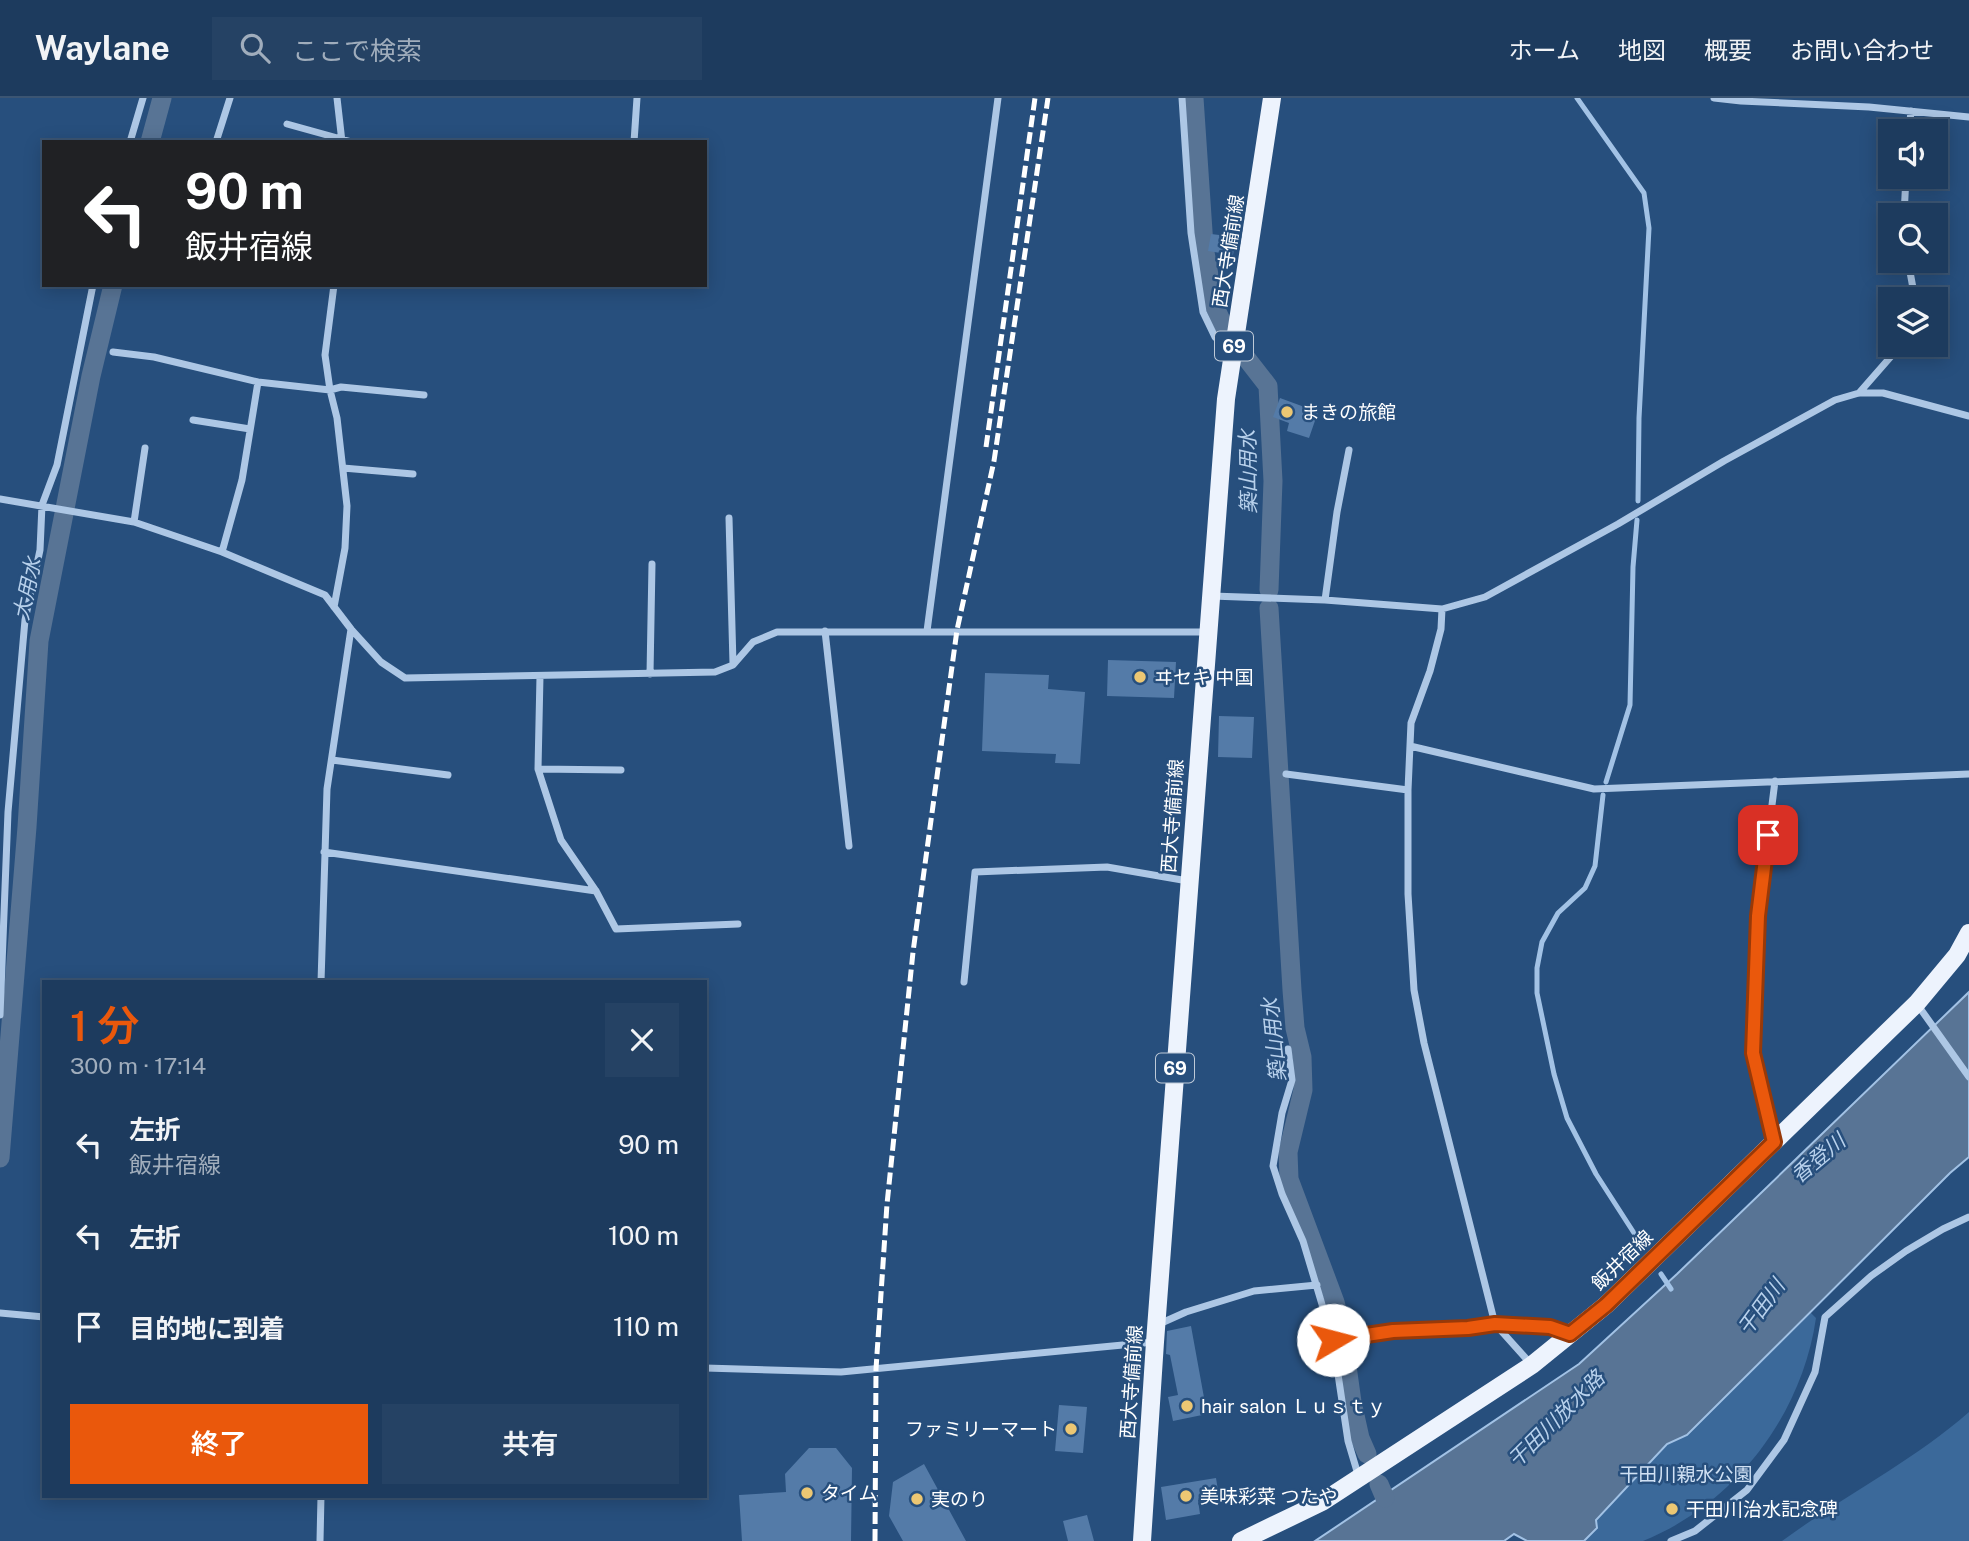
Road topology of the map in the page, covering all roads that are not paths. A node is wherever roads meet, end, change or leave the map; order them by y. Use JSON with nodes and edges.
{"nodes":[{"id":1,"x":143,"y":98,"type":"edge"},
{"id":2,"x":230,"y":98,"type":"edge"},
{"id":3,"x":337,"y":98,"type":"edge"},
{"id":4,"x":637,"y":98,"type":"edge"},
{"id":5,"x":998,"y":98,"type":"edge"},
{"id":6,"x":1182,"y":98,"type":"edge"},
{"id":7,"x":1272,"y":98,"type":"edge"},
{"id":8,"x":1714,"y":98,"type":"edge"},
{"id":9,"x":1849,"y":102,"type":"edge"},
{"id":10,"x":1911,"y":111,"type":"junction"},
{"id":11,"x":1969,"y":117,"type":"edge"},
{"id":12,"x":1910,"y":119,"type":"edge"},
{"id":13,"x":287,"y":124,"type":"dead end"},
{"id":14,"x":132,"y":140,"type":"edge"},
{"id":15,"x":217,"y":140,"type":"edge"},
{"id":16,"x":339,"y":140,"type":"edge"},
{"id":17,"x":342,"y":140,"type":"edge"},
{"id":18,"x":634,"y":140,"type":"edge"},
{"id":19,"x":93,"y":287,"type":"edge"},
{"id":20,"x":334,"y":287,"type":"edge"},
{"id":21,"x":113,"y":352,"type":"dead end"},
{"id":22,"x":1233,"y":352,"type":"junction"},
{"id":23,"x":1890,"y":357,"type":"edge"},
{"id":24,"x":258,"y":382,"type":"junction"},
{"id":25,"x":330,"y":390,"type":"junction"},
{"id":26,"x":1859,"y":393,"type":"junction"},
{"id":27,"x":424,"y":395,"type":"dead end"},
{"id":28,"x":1969,"y":416,"type":"edge"},
{"id":29,"x":192,"y":420,"type":"dead end"},
{"id":30,"x":250,"y":429,"type":"junction"},
{"id":31,"x":145,"y":448,"type":"dead end"},
{"id":32,"x":1349,"y":450,"type":"dead end"},
{"id":33,"x":343,"y":468,"type":"junction"},
{"id":34,"x":413,"y":474,"type":"dead end"},
{"id":35,"x":0,"y":499,"type":"edge"},
{"id":36,"x":46,"y":506,"type":"junction"},
{"id":37,"x":729,"y":517,"type":"dead end"},
{"id":38,"x":134,"y":522,"type":"junction"},
{"id":39,"x":222,"y":552,"type":"junction"},
{"id":40,"x":652,"y":564,"type":"dead end"},
{"id":41,"x":1211,"y":596,"type":"junction"},
{"id":42,"x":1325,"y":600,"type":"junction"},
{"id":43,"x":334,"y":607,"type":"junction"},
{"id":44,"x":1442,"y":609,"type":"junction"},
{"id":45,"x":351,"y":629,"type":"junction"},
{"id":46,"x":825,"y":631,"type":"junction"},
{"id":47,"x":927,"y":631,"type":"junction"},
{"id":48,"x":1207,"y":632,"type":"junction"},
{"id":49,"x":733,"y":665,"type":"junction"},
{"id":50,"x":650,"y":674,"type":"junction"},
{"id":51,"x":540,"y":677,"type":"junction"},
{"id":52,"x":1410,"y":746,"type":"junction"},
{"id":53,"x":332,"y":760,"type":"junction"},
{"id":54,"x":538,"y":769,"type":"junction"},
{"id":55,"x":621,"y":771,"type":"dead end"},
{"id":56,"x":1286,"y":774,"type":"dead end"},
{"id":57,"x":1969,"y":774,"type":"edge"},
{"id":58,"x":448,"y":775,"type":"dead end"},
{"id":59,"x":1775,"y":781,"type":"junction"},
{"id":60,"x":1408,"y":790,"type":"junction"},
{"id":61,"x":849,"y":846,"type":"dead end"},
{"id":62,"x":324,"y":852,"type":"junction"},
{"id":63,"x":1189,"y":881,"type":"junction"},
{"id":64,"x":596,"y":891,"type":"junction"},
{"id":65,"x":738,"y":924,"type":"dead end"},
{"id":66,"x":1969,"y":933,"type":"edge"},
{"id":67,"x":321,"y":980,"type":"edge"},
{"id":68,"x":964,"y":982,"type":"dead end"},
{"id":69,"x":1917,"y":1003,"type":"junction"},
{"id":70,"x":0,"y":1016,"type":"edge"},
{"id":71,"x":1288,"y":1049,"type":"dead end"},
{"id":72,"x":1969,"y":1077,"type":"edge"},
{"id":73,"x":1774,"y":1142,"type":"junction"},
{"id":74,"x":1969,"y":1217,"type":"edge"},
{"id":75,"x":1317,"y":1285,"type":"junction"},
{"id":76,"x":0,"y":1313,"type":"edge"},
{"id":77,"x":42,"y":1317,"type":"edge"},
{"id":78,"x":1495,"y":1324,"type":"junction"},
{"id":79,"x":1155,"y":1334,"type":"junction"},
{"id":80,"x":1570,"y":1334,"type":"junction"},
{"id":81,"x":1335,"y":1340,"type":"junction"},
{"id":82,"x":1532,"y":1365,"type":"junction"},
{"id":83,"x":707,"y":1368,"type":"edge"},
{"id":84,"x":1360,"y":1478,"type":"junction"},
{"id":85,"x":321,"y":1498,"type":"edge"},
{"id":86,"x":320,"y":1541,"type":"edge"},
{"id":87,"x":1142,"y":1541,"type":"edge"},
{"id":88,"x":1241,"y":1541,"type":"edge"},
{"id":89,"x":1671,"y":1541,"type":"edge"}],
"edges":[{"from":1,"to":14,"type":"street"},
{"from":2,"to":15,"type":"street"},
{"from":3,"to":17,"type":"street"},
{"from":4,"to":18,"type":"street"},
{"from":5,"to":47,"type":"street"},
{"from":6,"to":22,"type":"street"},
{"from":7,"to":22,"type":"main road","name":"西大寺備前線","number":"69"},
{"from":8,"to":9,"type":"street"},
{"from":9,"to":10,"type":"street"},
{"from":10,"to":11,"type":"street"},
{"from":10,"to":12,"type":"street"},
{"from":13,"to":16,"type":"street"},
{"from":19,"to":36,"type":"street"},
{"from":20,"to":25,"type":"street"},
{"from":21,"to":24,"type":"street"},
{"from":22,"to":41,"type":"main road","name":"西大寺備前線","number":"69"},
{"from":23,"to":26,"type":"street"},
{"from":24,"to":25,"type":"street"},
{"from":24,"to":30,"type":"street"},
{"from":25,"to":27,"type":"street"},
{"from":25,"to":33,"type":"street"},
{"from":26,"to":28,"type":"street"},
{"from":26,"to":44,"type":"street"},
{"from":29,"to":30,"type":"street"},
{"from":30,"to":39,"type":"street"},
{"from":31,"to":38,"type":"street"},
{"from":32,"to":42,"type":"street"},
{"from":33,"to":34,"type":"street"},
{"from":33,"to":43,"type":"street"},
{"from":35,"to":36,"type":"street"},
{"from":36,"to":38,"type":"street"},
{"from":36,"to":70,"type":"street"},
{"from":37,"to":49,"type":"street"},
{"from":38,"to":39,"type":"street"},
{"from":39,"to":43,"type":"street"},
{"from":40,"to":50,"type":"street"},
{"from":41,"to":42,"type":"street"},
{"from":41,"to":48,"type":"main road","name":"西大寺備前線","number":"69"},
{"from":42,"to":44,"type":"street"},
{"from":43,"to":45,"type":"street"},
{"from":44,"to":52,"type":"street"},
{"from":45,"to":51,"type":"street"},
{"from":45,"to":53,"type":"street"},
{"from":46,"to":47,"type":"street"},
{"from":46,"to":49,"type":"street"},
{"from":46,"to":61,"type":"street"},
{"from":47,"to":48,"type":"street"},
{"from":48,"to":63,"type":"main road","name":"西大寺備前線","number":"69"},
{"from":49,"to":50,"type":"street"},
{"from":50,"to":51,"type":"street"},
{"from":51,"to":54,"type":"street"},
{"from":52,"to":59,"type":"street"},
{"from":52,"to":60,"type":"street"},
{"from":53,"to":58,"type":"street"},
{"from":53,"to":62,"type":"street"},
{"from":54,"to":55,"type":"street"},
{"from":54,"to":64,"type":"street"},
{"from":56,"to":60,"type":"street"},
{"from":57,"to":59,"type":"street"},
{"from":59,"to":73,"type":"street"},
{"from":60,"to":78,"type":"street"},
{"from":62,"to":64,"type":"street"},
{"from":62,"to":67,"type":"street"},
{"from":63,"to":68,"type":"street"},
{"from":63,"to":79,"type":"main road","name":"西大寺備前線","number":"69"},
{"from":64,"to":65,"type":"street"},
{"from":66,"to":69,"type":"main road","name":"飯井宿線"},
{"from":69,"to":72,"type":"street"},
{"from":69,"to":73,"type":"main road","name":"飯井宿線"},
{"from":71,"to":75,"type":"street"},
{"from":73,"to":80,"type":"main road","name":"飯井宿線"},
{"from":74,"to":89,"type":"street"},
{"from":75,"to":79,"type":"street"},
{"from":75,"to":81,"type":"street"},
{"from":76,"to":77,"type":"street"},
{"from":78,"to":80,"type":"street"},
{"from":78,"to":81,"type":"street"},
{"from":78,"to":82,"type":"street"},
{"from":79,"to":83,"type":"street"},
{"from":79,"to":87,"type":"main road","name":"西大寺備前線","number":"69"},
{"from":80,"to":82,"type":"main road","name":"飯井宿線"},
{"from":81,"to":84,"type":"street"},
{"from":82,"to":84,"type":"main road","name":"飯井宿線"},
{"from":84,"to":88,"type":"main road","name":"飯井宿線"},
{"from":85,"to":86,"type":"street"}]}
